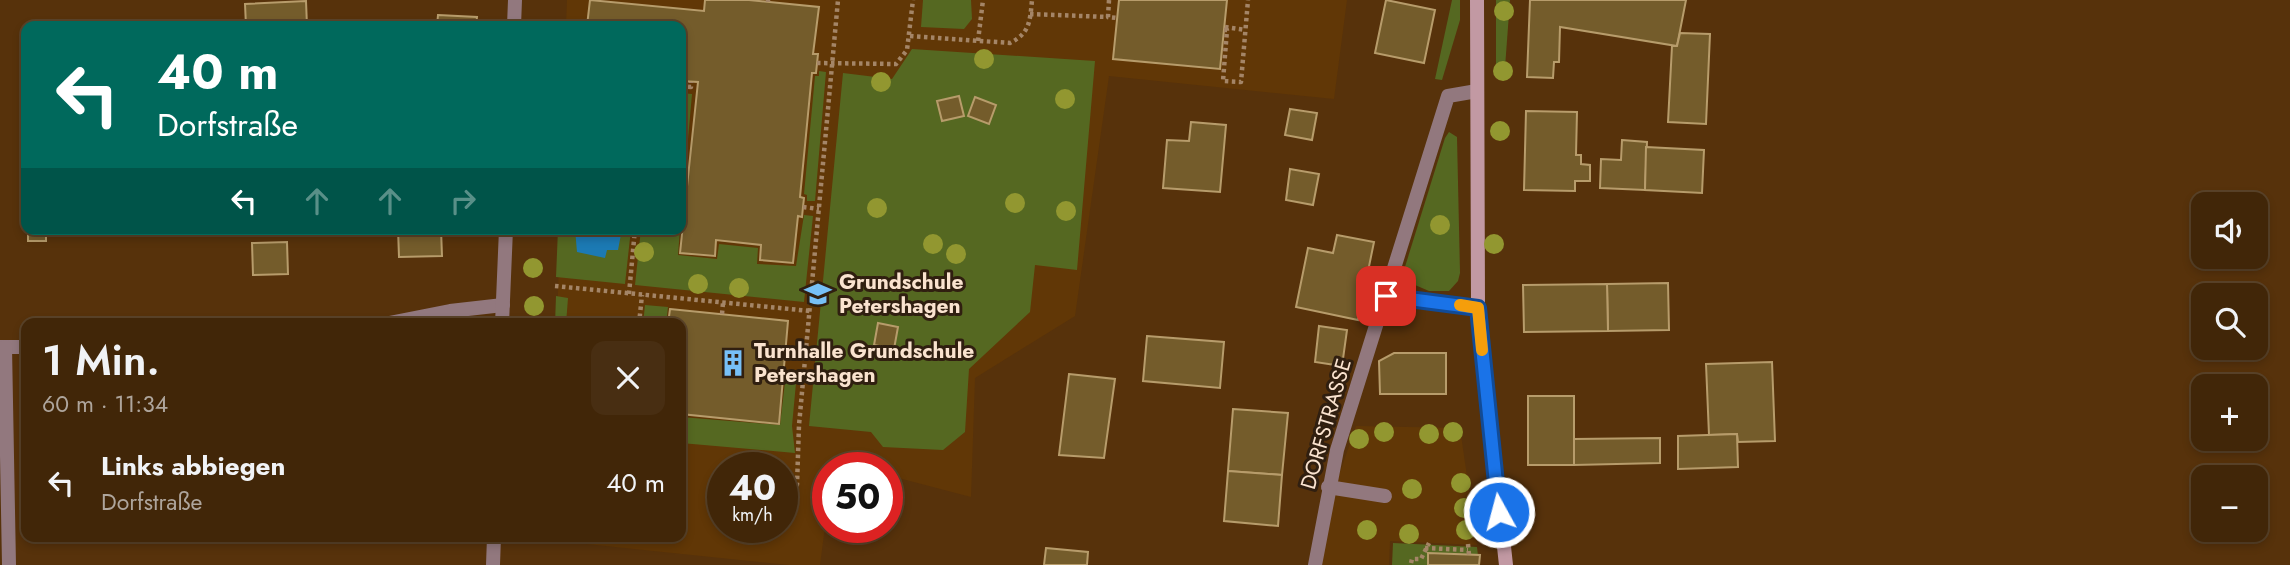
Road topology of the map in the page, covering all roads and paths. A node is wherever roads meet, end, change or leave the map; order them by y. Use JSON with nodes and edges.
{"nodes":[{"id":1,"x":515,"y":0,"type":"edge"},
{"id":2,"x":838,"y":0,"type":"edge"},
{"id":3,"x":913,"y":0,"type":"edge"},
{"id":4,"x":983,"y":0,"type":"edge"},
{"id":5,"x":1032,"y":0,"type":"edge"},
{"id":6,"x":1109,"y":0,"type":"edge"},
{"id":7,"x":1248,"y":0,"type":"edge"},
{"id":8,"x":1477,"y":0,"type":"edge"},
{"id":9,"x":1030,"y":14,"type":"junction"},
{"id":10,"x":1108,"y":17,"type":"junction"},
{"id":11,"x":1117,"y":18,"type":"dead end"},
{"id":12,"x":514,"y":21,"type":"edge"},
{"id":13,"x":1245,"y":30,"type":"junction"},
{"id":14,"x":910,"y":36,"type":"junction"},
{"id":15,"x":978,"y":41,"type":"junction"},
{"id":16,"x":817,"y":63,"type":"dead end"},
{"id":17,"x":832,"y":64,"type":"junction"},
{"id":18,"x":686,"y":86,"type":"edge"},
{"id":19,"x":693,"y":86,"type":"dead end"},
{"id":20,"x":1477,"y":91,"type":"junction"},
{"id":21,"x":803,"y":207,"type":"dead end"},
{"id":22,"x":819,"y":209,"type":"junction"},
{"id":23,"x":506,"y":235,"type":"edge"},
{"id":24,"x":634,"y":235,"type":"edge"},
{"id":25,"x":555,"y":286,"type":"dead end"},
{"id":26,"x":629,"y":294,"type":"junction"},
{"id":27,"x":642,"y":295,"type":"junction"},
{"id":28,"x":1386,"y":296,"type":"junction"},
{"id":29,"x":723,"y":303,"type":"junction"},
{"id":30,"x":503,"y":305,"type":"junction"},
{"id":31,"x":1478,"y":308,"type":"junction"},
{"id":32,"x":810,"y":311,"type":"junction"},
{"id":33,"x":722,"y":314,"type":"dead end"},
{"id":34,"x":414,"y":318,"type":"edge"},
{"id":35,"x":502,"y":318,"type":"edge"},
{"id":36,"x":640,"y":318,"type":"edge"},
{"id":37,"x":3,"y":347,"type":"edge"},
{"id":38,"x":21,"y":347,"type":"edge"},
{"id":39,"x":786,"y":352,"type":"dead end"},
{"id":40,"x":806,"y":353,"type":"junction"},
{"id":41,"x":783,"y":375,"type":"dead end"},
{"id":42,"x":804,"y":376,"type":"junction"},
{"id":43,"x":798,"y":469,"type":"edge"},
{"id":44,"x":1328,"y":487,"type":"junction"},
{"id":45,"x":1385,"y":496,"type":"dead end"},
{"id":46,"x":494,"y":542,"type":"edge"},
{"id":47,"x":1429,"y":542,"type":"dead end"},
{"id":48,"x":1425,"y":548,"type":"junction"},
{"id":49,"x":1468,"y":550,"type":"dead end"},
{"id":50,"x":1421,"y":562,"type":"edge"},
{"id":51,"x":1411,"y":563,"type":"dead end"},
{"id":52,"x":9,"y":565,"type":"edge"},
{"id":53,"x":493,"y":565,"type":"edge"},
{"id":54,"x":1315,"y":565,"type":"edge"},
{"id":55,"x":1506,"y":565,"type":"edge"}],
"edges":[{"from":1,"to":12,"type":"street"},
{"from":2,"to":17,"type":"path"},
{"from":3,"to":14,"type":"path"},
{"from":4,"to":15,"type":"path"},
{"from":5,"to":9,"type":"path"},
{"from":6,"to":10,"type":"path"},
{"from":7,"to":13,"type":"path"},
{"from":8,"to":20,"type":"main road"},
{"from":9,"to":10,"type":"path"},
{"from":9,"to":15,"type":"path"},
{"from":10,"to":11,"type":"path"},
{"from":13,"to":13,"type":"path"},
{"from":14,"to":15,"type":"path"},
{"from":14,"to":17,"type":"path"},
{"from":16,"to":17,"type":"path"},
{"from":17,"to":22,"type":"path"},
{"from":18,"to":19,"type":"path"},
{"from":20,"to":28,"type":"street","name":"DORFSTRASSE"},
{"from":20,"to":31,"type":"main road"},
{"from":21,"to":22,"type":"path"},
{"from":22,"to":32,"type":"path"},
{"from":23,"to":30,"type":"street"},
{"from":24,"to":26,"type":"path"},
{"from":25,"to":26,"type":"path"},
{"from":26,"to":27,"type":"path"},
{"from":27,"to":29,"type":"path"},
{"from":27,"to":36,"type":"path"},
{"from":28,"to":31,"type":"street"},
{"from":28,"to":44,"type":"street","name":"DORFSTRASSE"},
{"from":29,"to":32,"type":"path"},
{"from":29,"to":33,"type":"path"},
{"from":30,"to":34,"type":"street"},
{"from":30,"to":35,"type":"street"},
{"from":31,"to":55,"type":"main road"},
{"from":32,"to":40,"type":"path"},
{"from":37,"to":38,"type":"street"},
{"from":37,"to":52,"type":"street"},
{"from":39,"to":40,"type":"path"},
{"from":40,"to":42,"type":"path"},
{"from":41,"to":42,"type":"path"},
{"from":42,"to":43,"type":"path"},
{"from":44,"to":45,"type":"street"},
{"from":44,"to":54,"type":"street","name":"DORFSTRASSE"},
{"from":46,"to":53,"type":"street"},
{"from":47,"to":48,"type":"path"},
{"from":48,"to":49,"type":"path"},
{"from":48,"to":50,"type":"path"},
{"from":50,"to":51,"type":"path"}]}
